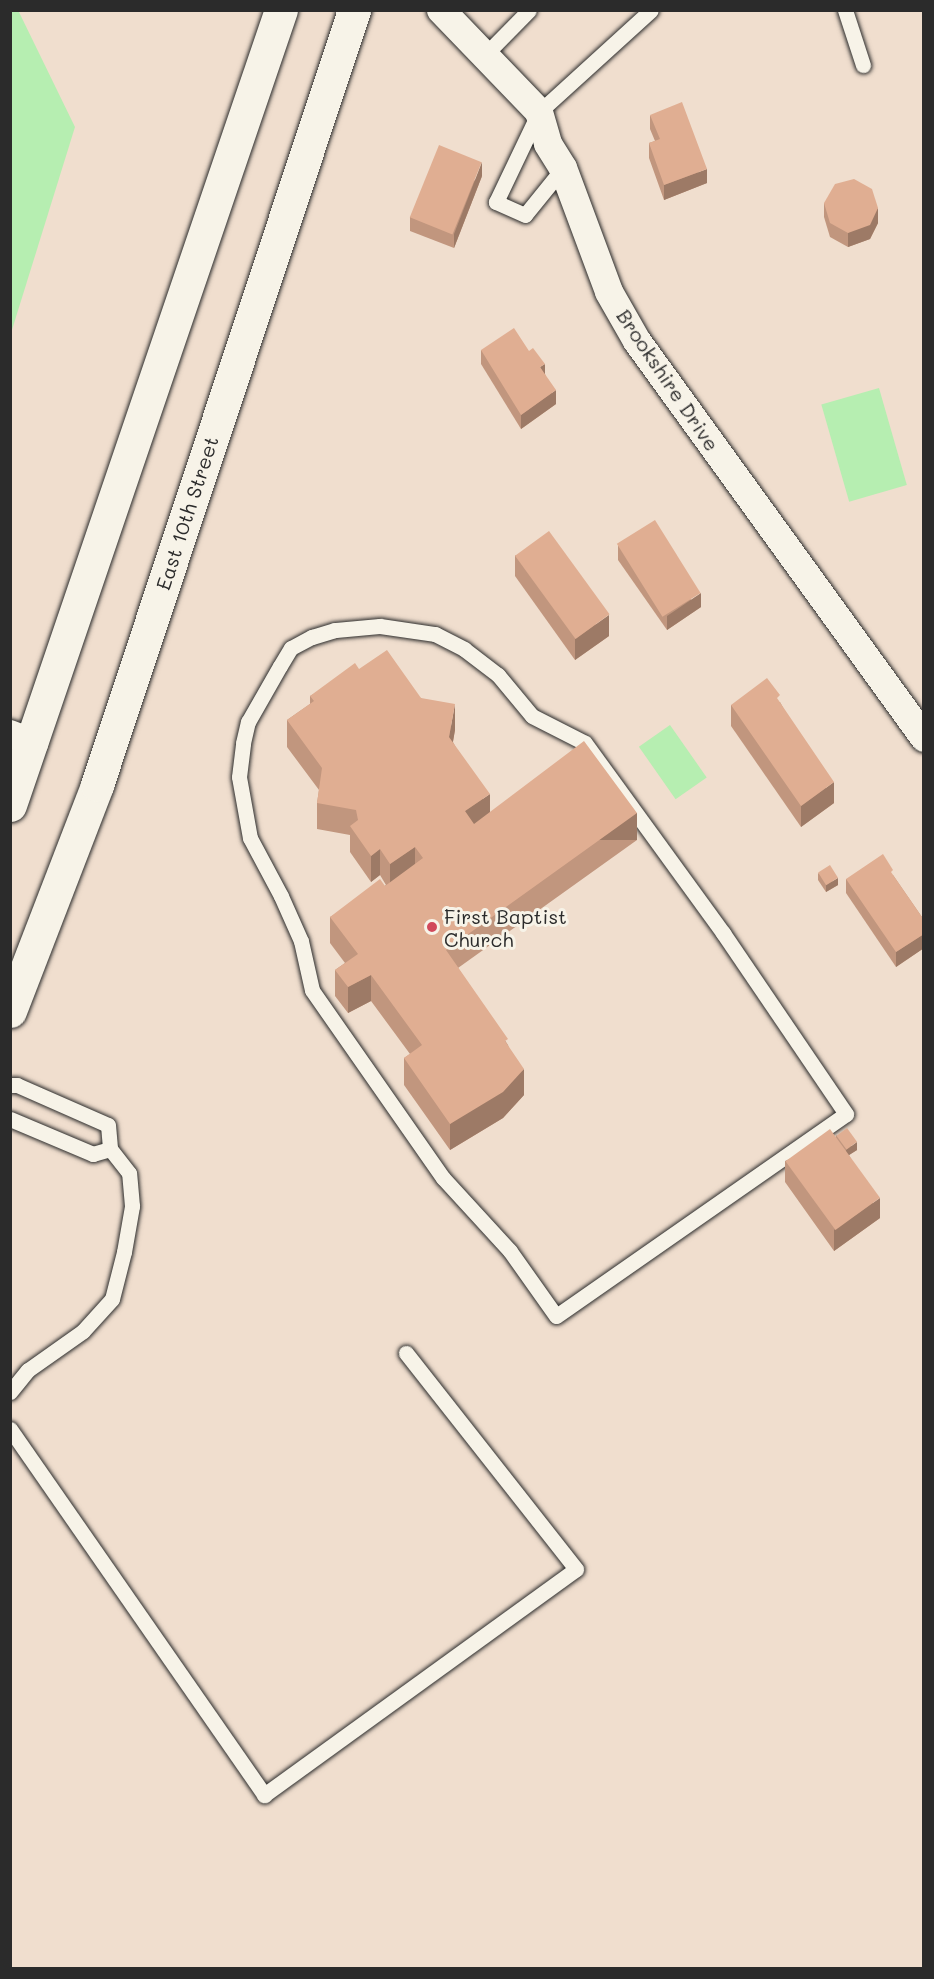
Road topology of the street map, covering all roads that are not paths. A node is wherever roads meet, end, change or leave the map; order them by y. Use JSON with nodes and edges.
{"nodes":[{"id":1,"x":281,"y":10,"type":"edge"},
{"id":2,"x":354,"y":10,"type":"edge"},
{"id":3,"x":441,"y":10,"type":"edge"},
{"id":4,"x":529,"y":10,"type":"edge"},
{"id":5,"x":651,"y":10,"type":"edge"},
{"id":6,"x":845,"y":10,"type":"edge"},
{"id":7,"x":484,"y":56,"type":"junction"},
{"id":8,"x":863,"y":65,"type":"dead end"},
{"id":9,"x":539,"y":112,"type":"junction"},
{"id":10,"x":563,"y":168,"type":"junction"},
{"id":11,"x":22,"y":738,"type":"edge"},
{"id":12,"x":924,"y":738,"type":"edge"},
{"id":13,"x":10,"y":806,"type":"edge"},
{"id":14,"x":723,"y":933,"type":"joint"},
{"id":15,"x":10,"y":1011,"type":"edge"},
{"id":16,"x":10,"y":1085,"type":"edge"},
{"id":17,"x":10,"y":1119,"type":"edge"},
{"id":18,"x":110,"y":1149,"type":"junction"},
{"id":19,"x":406,"y":1353,"type":"dead end"},
{"id":20,"x":10,"y":1392,"type":"edge"},
{"id":21,"x":10,"y":1429,"type":"edge"}],
"edges":[{"from":1,"to":11,"type":"main road"},
{"from":2,"to":15,"type":"main road","name":"East 10th Street"},
{"from":3,"to":7,"type":"street","name":"Brookshire Drive"},
{"from":4,"to":7,"type":"lane"},
{"from":5,"to":9,"type":"lane"},
{"from":6,"to":8,"type":"lane"},
{"from":7,"to":9,"type":"street","name":"Brookshire Drive"},
{"from":9,"to":10,"type":"street","name":"Brookshire Drive"},
{"from":9,"to":10,"type":"lane"},
{"from":10,"to":12,"type":"street","name":"Brookshire Drive"},
{"from":11,"to":13,"type":"main road"},
{"from":14,"to":14,"type":"lane"},
{"from":16,"to":18,"type":"lane"},
{"from":17,"to":18,"type":"lane"},
{"from":18,"to":20,"type":"lane"},
{"from":19,"to":21,"type":"lane"}]}
